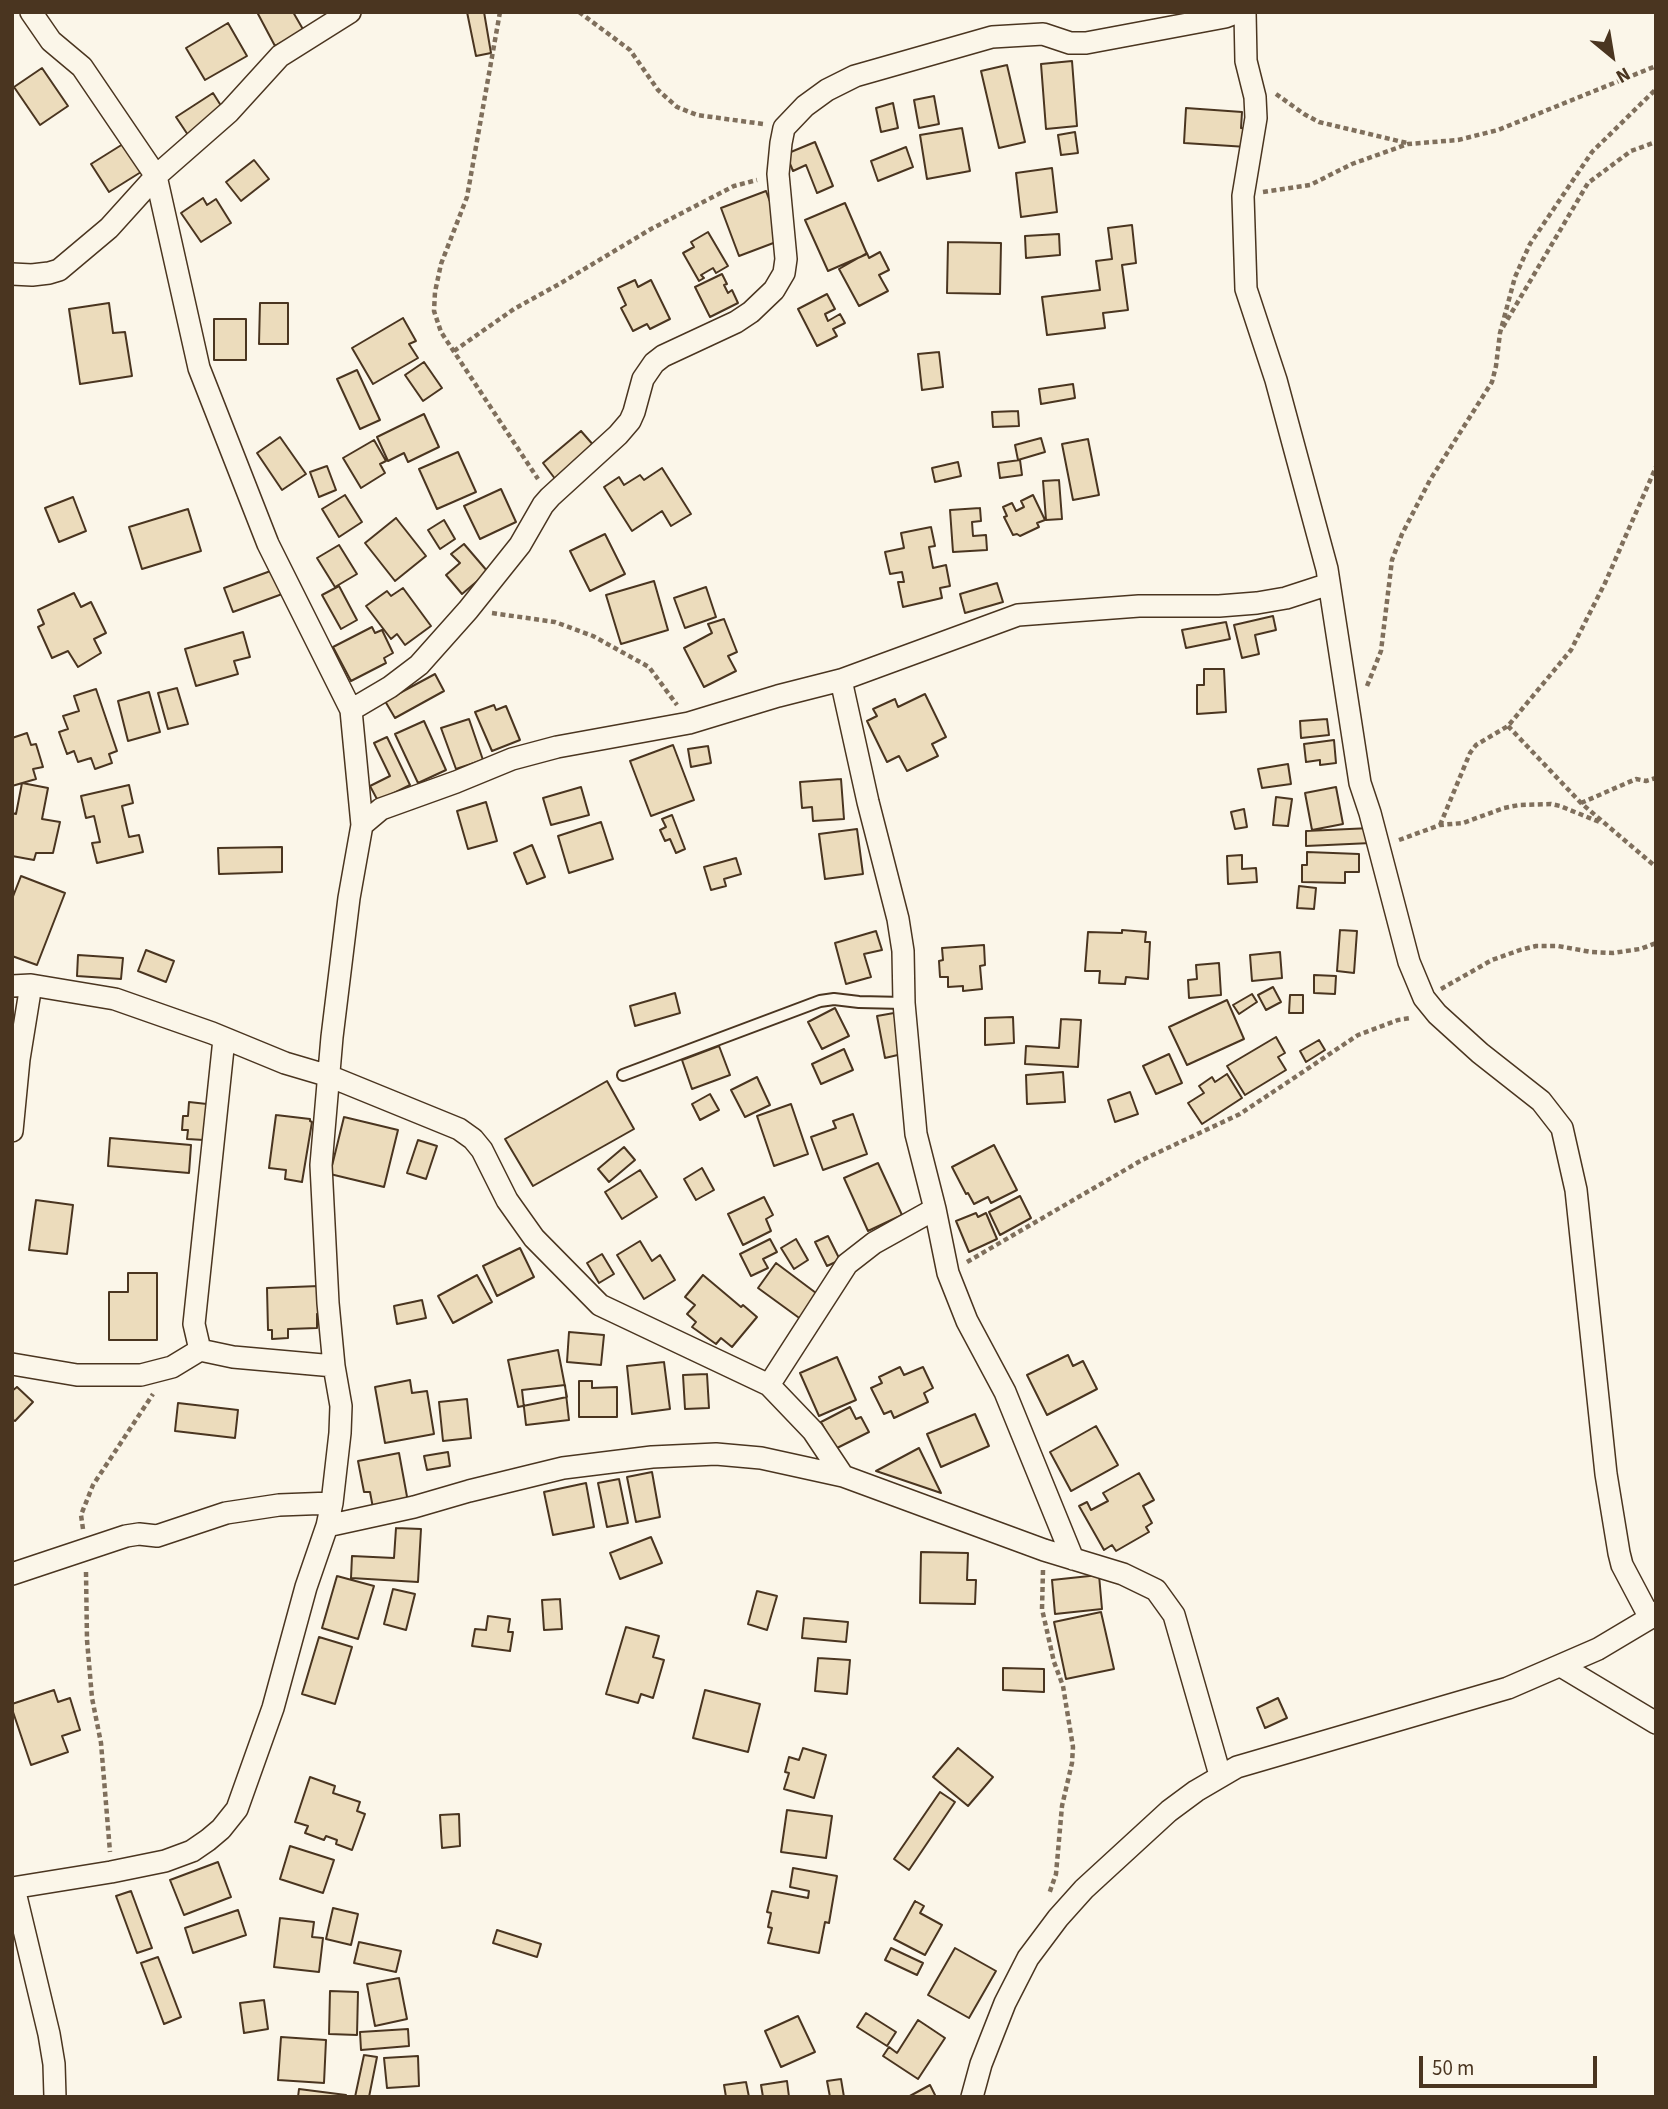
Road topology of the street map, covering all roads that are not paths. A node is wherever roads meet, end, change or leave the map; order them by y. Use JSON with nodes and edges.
{"nodes":[{"id":1,"x":31,"y":12,"type":"edge"},
{"id":2,"x":350,"y":12,"type":"edge"},
{"id":3,"x":1238,"y":12,"type":"edge"},
{"id":4,"x":1245,"y":12,"type":"edge"},
{"id":5,"x":156,"y":176,"type":"junction"},
{"id":6,"x":12,"y":274,"type":"edge"},
{"id":7,"x":1329,"y":584,"type":"junction"},
{"id":8,"x":841,"y":680,"type":"junction"},
{"id":9,"x":351,"y":710,"type":"junction"},
{"id":10,"x":362,"y":825,"type":"junction"},
{"id":11,"x":22,"y":985,"type":"edge"},
{"id":12,"x":904,"y":1003,"type":"junction"},
{"id":13,"x":224,"y":1039,"type":"junction"},
{"id":14,"x":623,"y":1075,"type":"dead end"},
{"id":15,"x":329,"y":1076,"type":"junction"},
{"id":16,"x":12,"y":1131,"type":"edge"},
{"id":17,"x":935,"y":1209,"type":"junction"},
{"id":18,"x":200,"y":1350,"type":"junction"},
{"id":19,"x":12,"y":1364,"type":"edge"},
{"id":20,"x":334,"y":1366,"type":"junction"},
{"id":21,"x":769,"y":1385,"type":"junction"},
{"id":22,"x":843,"y":1476,"type":"junction"},
{"id":23,"x":332,"y":1503,"type":"junction"},
{"id":24,"x":327,"y":1526,"type":"junction"},
{"id":25,"x":1073,"y":1559,"type":"junction"},
{"id":26,"x":12,"y":1574,"type":"edge"},
{"id":27,"x":1653,"y":1615,"type":"edge"},
{"id":28,"x":1561,"y":1666,"type":"junction"},
{"id":29,"x":1656,"y":1723,"type":"edge"},
{"id":30,"x":1220,"y":1775,"type":"junction"},
{"id":31,"x":13,"y":1888,"type":"edge"},
{"id":32,"x":55,"y":2097,"type":"edge"},
{"id":33,"x":972,"y":2097,"type":"edge"}],
"edges":[{"from":1,"to":5,"type":"street"},
{"from":2,"to":5,"type":"street"},
{"from":3,"to":9,"type":"street"},
{"from":4,"to":7,"type":"street"},
{"from":5,"to":6,"type":"street"},
{"from":5,"to":9,"type":"street"},
{"from":7,"to":8,"type":"street"},
{"from":7,"to":27,"type":"street"},
{"from":8,"to":10,"type":"street"},
{"from":8,"to":12,"type":"street"},
{"from":9,"to":10,"type":"street"},
{"from":10,"to":15,"type":"street"},
{"from":11,"to":13,"type":"street"},
{"from":11,"to":16,"type":"street"},
{"from":12,"to":14,"type":"lane"},
{"from":12,"to":17,"type":"street"},
{"from":13,"to":15,"type":"street"},
{"from":13,"to":18,"type":"street"},
{"from":15,"to":20,"type":"street"},
{"from":15,"to":21,"type":"street"},
{"from":17,"to":21,"type":"street"},
{"from":17,"to":25,"type":"street"},
{"from":18,"to":19,"type":"street"},
{"from":18,"to":20,"type":"street"},
{"from":20,"to":23,"type":"street"},
{"from":21,"to":22,"type":"street"},
{"from":22,"to":24,"type":"street"},
{"from":22,"to":25,"type":"street"},
{"from":23,"to":24,"type":"street"},
{"from":23,"to":26,"type":"street"},
{"from":24,"to":31,"type":"street"},
{"from":25,"to":30,"type":"street"},
{"from":27,"to":28,"type":"street"},
{"from":28,"to":29,"type":"street"},
{"from":28,"to":30,"type":"street"},
{"from":30,"to":33,"type":"street"},
{"from":31,"to":32,"type":"street"}]}
